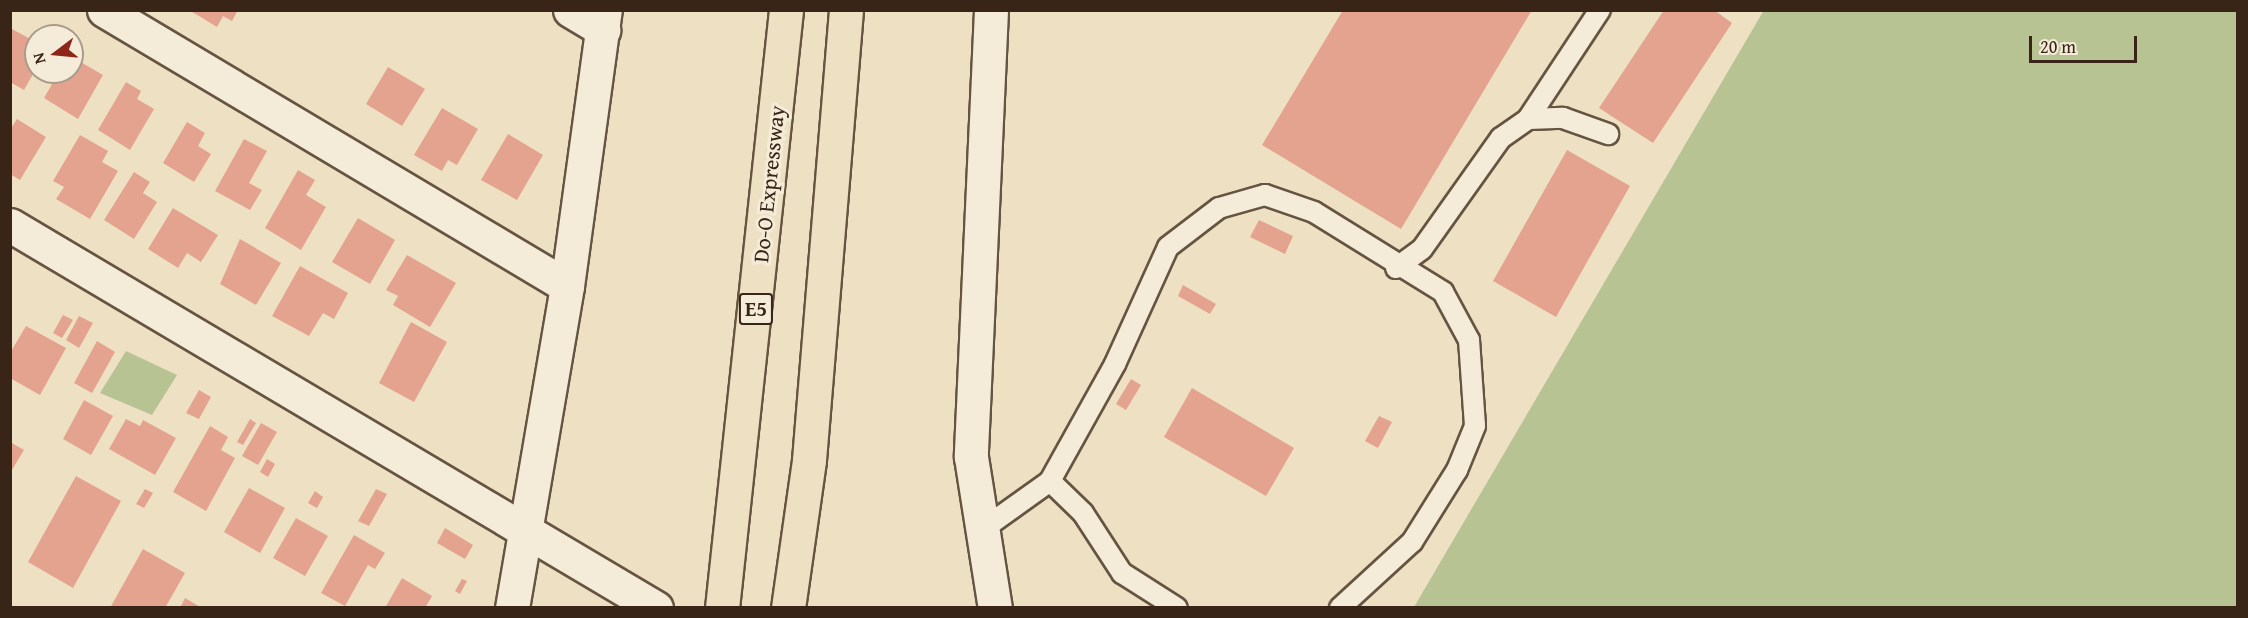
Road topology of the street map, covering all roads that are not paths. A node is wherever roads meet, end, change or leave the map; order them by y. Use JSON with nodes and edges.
{"nodes":[{"id":1,"x":104,"y":10,"type":"edge"},
{"id":2,"x":570,"y":10,"type":"edge"},
{"id":3,"x":786,"y":10,"type":"edge"},
{"id":4,"x":846,"y":10,"type":"edge"},
{"id":5,"x":991,"y":10,"type":"edge"},
{"id":6,"x":1600,"y":10,"type":"edge"},
{"id":7,"x":604,"y":20,"type":"edge"},
{"id":8,"x":1528,"y":119,"type":"junction"},
{"id":9,"x":1608,"y":134,"type":"dead end"},
{"id":10,"x":10,"y":225,"type":"edge"},
{"id":11,"x":1396,"y":268,"type":"junction"},
{"id":12,"x":567,"y":286,"type":"junction"},
{"id":13,"x":1050,"y":481,"type":"junction"},
{"id":14,"x":983,"y":529,"type":"junction"},
{"id":15,"x":527,"y":531,"type":"junction"},
{"id":16,"x":512,"y":608,"type":"edge"},
{"id":17,"x":656,"y":608,"type":"edge"},
{"id":18,"x":722,"y":608,"type":"edge"},
{"id":19,"x":788,"y":608,"type":"edge"},
{"id":20,"x":994,"y":608,"type":"edge"},
{"id":21,"x":1177,"y":608,"type":"edge"},
{"id":22,"x":1340,"y":608,"type":"edge"}],
"edges":[{"from":1,"to":12,"type":"street"},
{"from":2,"to":7,"type":"street"},
{"from":3,"to":18,"type":"highway","name":"Do-O Expressway","number":"E5"},
{"from":4,"to":19,"type":"highway"},
{"from":5,"to":14,"type":"street"},
{"from":6,"to":8,"type":"lane"},
{"from":7,"to":12,"type":"street"},
{"from":8,"to":9,"type":"lane"},
{"from":8,"to":11,"type":"lane"},
{"from":10,"to":15,"type":"street"},
{"from":11,"to":13,"type":"lane"},
{"from":11,"to":22,"type":"lane"},
{"from":12,"to":15,"type":"street"},
{"from":13,"to":14,"type":"lane"},
{"from":13,"to":21,"type":"lane"},
{"from":14,"to":20,"type":"street"},
{"from":15,"to":16,"type":"street"},
{"from":15,"to":17,"type":"street"}]}
